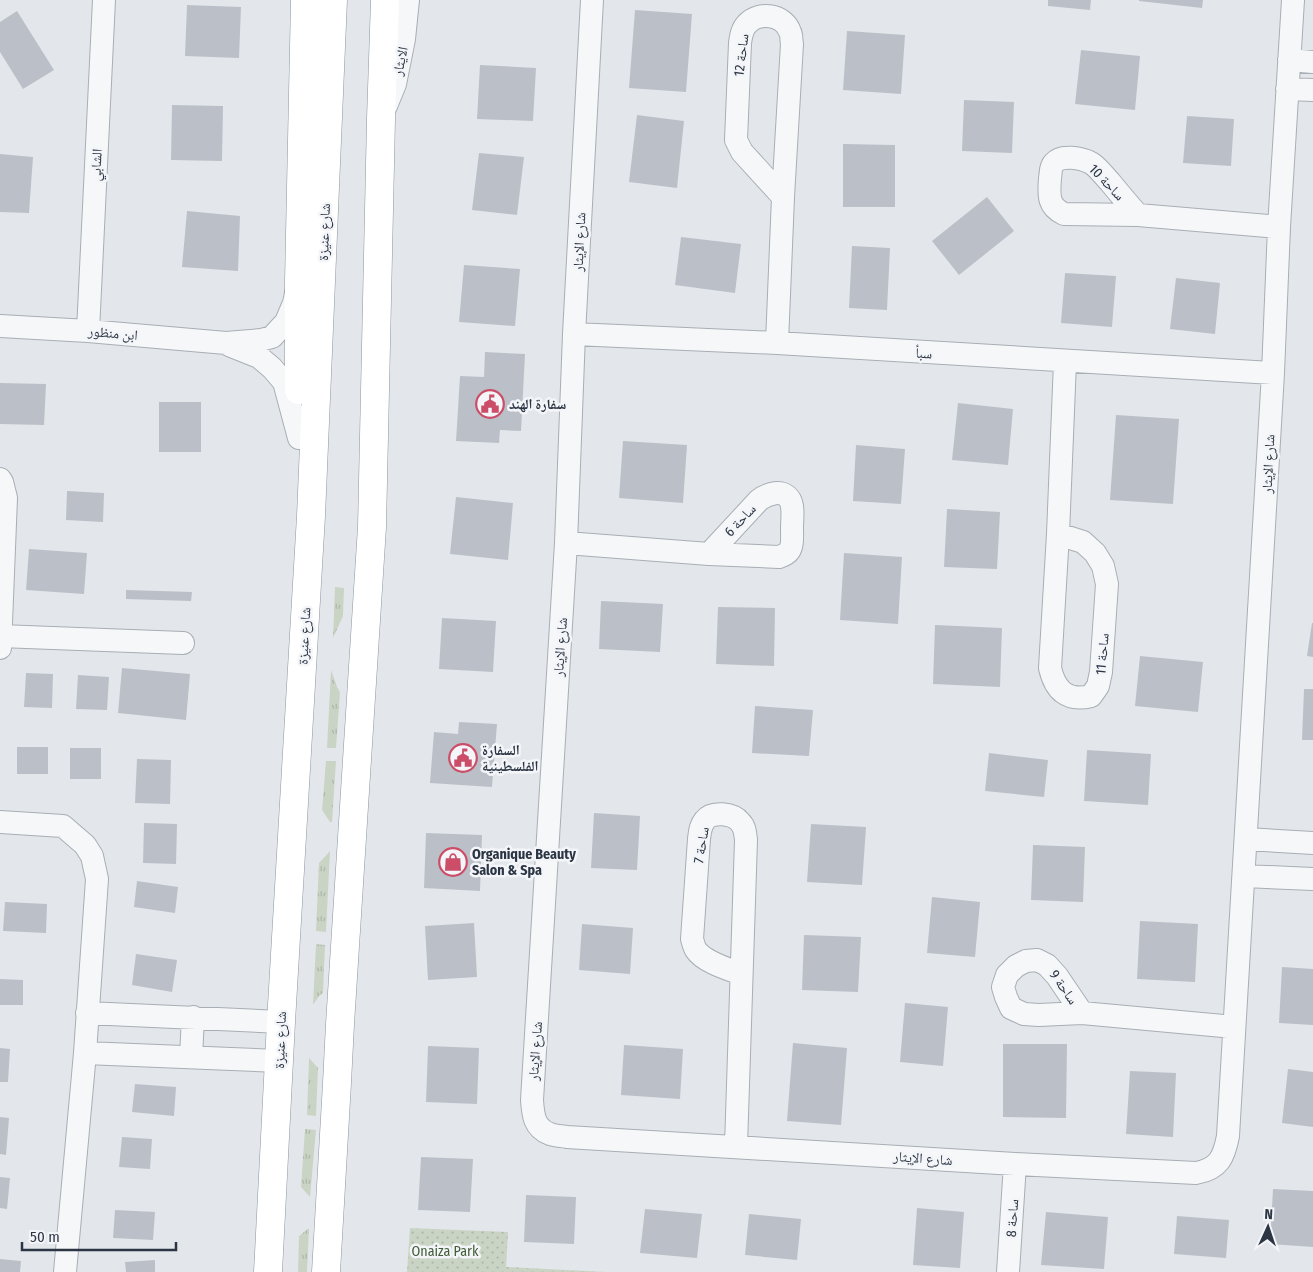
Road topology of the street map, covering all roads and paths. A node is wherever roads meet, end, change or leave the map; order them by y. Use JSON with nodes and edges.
{"nodes":[{"id":1,"x":104,"y":0,"type":"edge"},
{"id":2,"x":305,"y":0,"type":"edge"},
{"id":3,"x":333,"y":0,"type":"edge"},
{"id":4,"x":384,"y":0,"type":"edge"},
{"id":5,"x":408,"y":0,"type":"edge"},
{"id":6,"x":592,"y":0,"type":"edge"},
{"id":7,"x":1292,"y":0,"type":"edge"},
{"id":8,"x":1289,"y":60,"type":"junction"},
{"id":9,"x":1313,"y":62,"type":"edge"},
{"id":10,"x":1288,"y":89,"type":"junction"},
{"id":11,"x":1313,"y":90,"type":"edge"},
{"id":12,"x":381,"y":119,"type":"junction"},
{"id":13,"x":783,"y":196,"type":"junction"},
{"id":14,"x":1138,"y":215,"type":"dead end"},
{"id":15,"x":1279,"y":227,"type":"junction"},
{"id":16,"x":300,"y":281,"type":"junction"},
{"id":17,"x":0,"y":326,"type":"edge"},
{"id":18,"x":88,"y":330,"type":"junction"},
{"id":19,"x":574,"y":334,"type":"junction"},
{"id":20,"x":226,"y":343,"type":"junction"},
{"id":21,"x":777,"y":343,"type":"junction"},
{"id":22,"x":1065,"y":362,"type":"junction"},
{"id":23,"x":1273,"y":373,"type":"junction"},
{"id":24,"x":299,"y":438,"type":"junction"},
{"id":25,"x":0,"y":478,"type":"edge"},
{"id":26,"x":311,"y":516,"type":"junction"},
{"id":27,"x":1058,"y":534,"type":"junction"},
{"id":28,"x":566,"y":543,"type":"junction"},
{"id":29,"x":708,"y":554,"type":"dead end"},
{"id":30,"x":0,"y":636,"type":"edge"},
{"id":31,"x":183,"y":643,"type":"dead end"},
{"id":32,"x":0,"y":648,"type":"edge"},
{"id":33,"x":0,"y":822,"type":"edge"},
{"id":34,"x":1246,"y":839,"type":"junction"},
{"id":35,"x":1313,"y":844,"type":"edge"},
{"id":36,"x":1244,"y":876,"type":"junction"},
{"id":37,"x":1313,"y":879,"type":"edge"},
{"id":38,"x":741,"y":974,"type":"junction"},
{"id":39,"x":87,"y":1013,"type":"junction"},
{"id":40,"x":1082,"y":1013,"type":"dead end"},
{"id":41,"x":193,"y":1017,"type":"junction"},
{"id":42,"x":281,"y":1022,"type":"junction"},
{"id":43,"x":1234,"y":1027,"type":"junction"},
{"id":44,"x":85,"y":1053,"type":"junction"},
{"id":45,"x":191,"y":1057,"type":"junction"},
{"id":46,"x":280,"y":1061,"type":"junction"},
{"id":47,"x":736,"y":1146,"type":"junction"},
{"id":48,"x":1015,"y":1164,"type":"junction"},
{"id":49,"x":65,"y":1272,"type":"edge"},
{"id":50,"x":268,"y":1272,"type":"edge"},
{"id":51,"x":326,"y":1272,"type":"edge"},
{"id":52,"x":1008,"y":1272,"type":"edge"}],
"edges":[{"from":1,"to":18,"type":"street","name":"الشابي"},
{"from":2,"to":16,"type":"highway"},
{"from":3,"to":26,"type":"highway","name":"شارع عنيزة"},
{"from":4,"to":12,"type":"highway"},
{"from":5,"to":12,"type":"street","name":"الايثار"},
{"from":6,"to":19,"type":"street","name":"شارع الإيثار"},
{"from":7,"to":8,"type":"street","name":"شارع الإيثار"},
{"from":8,"to":9,"type":"street"},
{"from":8,"to":10,"type":"street","name":"شارع الإيثار"},
{"from":10,"to":11,"type":"street"},
{"from":10,"to":15,"type":"street","name":"شارع الإيثار"},
{"from":12,"to":51,"type":"highway"},
{"from":13,"to":13,"type":"street","name":"ساحة 12"},
{"from":13,"to":21,"type":"street","name":"ساحة 12"},
{"from":14,"to":15,"type":"street"},
{"from":15,"to":23,"type":"street","name":"شارع الإيثار"},
{"from":16,"to":20,"type":"street","name":"ابن منظور"},
{"from":16,"to":24,"type":"highway"},
{"from":17,"to":18,"type":"street","name":"ابن منظور"},
{"from":18,"to":20,"type":"street","name":"ابن منظور"},
{"from":19,"to":21,"type":"street","name":"سبأ"},
{"from":19,"to":28,"type":"street","name":"شارع الإيثار"},
{"from":20,"to":24,"type":"street","name":"ابن منظور"},
{"from":21,"to":22,"type":"street","name":"سبأ"},
{"from":22,"to":23,"type":"street","name":"سبأ"},
{"from":22,"to":27,"type":"street","name":"ساحة 11"},
{"from":23,"to":34,"type":"street","name":"شارع الإيثار"},
{"from":24,"to":26,"type":"highway"},
{"from":25,"to":30,"type":"street"},
{"from":26,"to":42,"type":"highway","name":"شارع عنيزة"},
{"from":27,"to":27,"type":"street","name":"ساحة 11"},
{"from":28,"to":29,"type":"street"},
{"from":28,"to":47,"type":"street","name":"شارع الإيثار"},
{"from":30,"to":31,"type":"street"},
{"from":30,"to":32,"type":"street"},
{"from":33,"to":39,"type":"street"},
{"from":34,"to":35,"type":"street"},
{"from":34,"to":36,"type":"street","name":"شارع الإيثار"},
{"from":36,"to":37,"type":"street"},
{"from":36,"to":43,"type":"street","name":"شارع الإيثار"},
{"from":38,"to":38,"type":"street","name":"ساحة 7"},
{"from":38,"to":47,"type":"street","name":"ساحة 7"},
{"from":39,"to":41,"type":"street"},
{"from":39,"to":44,"type":"street"},
{"from":40,"to":43,"type":"street","name":"ساحة 9"},
{"from":41,"to":42,"type":"street"},
{"from":41,"to":45,"type":"street"},
{"from":42,"to":46,"type":"highway","name":"شارع عنيزة"},
{"from":43,"to":48,"type":"street","name":"شارع الإيثار"},
{"from":44,"to":45,"type":"street"},
{"from":44,"to":49,"type":"street"},
{"from":45,"to":46,"type":"street"},
{"from":46,"to":50,"type":"highway","name":"شارع عنيزة"},
{"from":47,"to":48,"type":"street","name":"شارع الإيثار"},
{"from":48,"to":52,"type":"street","name":"ساحة 8"}]}
